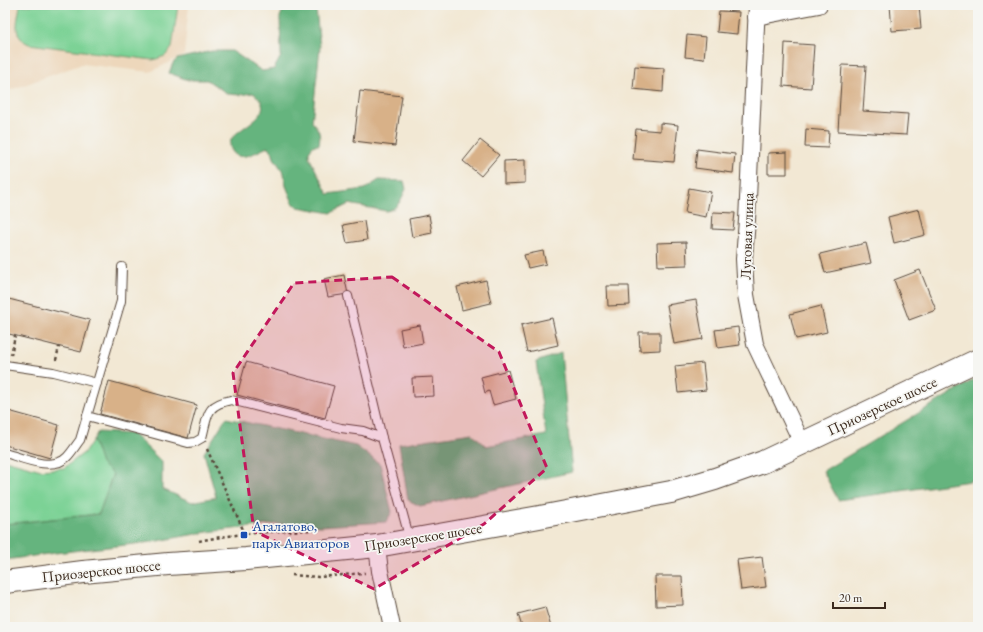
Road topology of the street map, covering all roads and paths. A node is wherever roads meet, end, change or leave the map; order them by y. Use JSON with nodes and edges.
{"nodes":[{"id":1,"x":819,"y":5,"type":"edge"},
{"id":2,"x":756,"y":11,"type":"edge"},
{"id":3,"x":122,"y":267,"type":"dead end"},
{"id":4,"x":348,"y":296,"type":"dead end"},
{"id":5,"x":15,"y":336,"type":"dead end"},
{"id":6,"x":978,"y":360,"type":"edge"},
{"id":7,"x":7,"y":365,"type":"edge"},
{"id":8,"x":97,"y":383,"type":"junction"},
{"id":9,"x":87,"y":416,"type":"junction"},
{"id":10,"x":202,"y":438,"type":"junction"},
{"id":11,"x":382,"y":438,"type":"junction"},
{"id":12,"x":794,"y":448,"type":"junction"},
{"id":13,"x":5,"y":453,"type":"edge"},
{"id":14,"x":245,"y":534,"type":"dead end"},
{"id":15,"x":411,"y":541,"type":"junction"},
{"id":16,"x":377,"y":546,"type":"junction"},
{"id":17,"x":5,"y":582,"type":"edge"},
{"id":18,"x":392,"y":627,"type":"edge"}],
"edges":[{"from":1,"to":2,"type":"street","name":"Луговая улица"},
{"from":2,"to":12,"type":"street","name":"Луговая улица"},
{"from":3,"to":8,"type":"lane"},
{"from":4,"to":11,"type":"lane"},
{"from":5,"to":7,"type":"path"},
{"from":6,"to":12,"type":"main road","name":"Приозерское шоссе"},
{"from":7,"to":8,"type":"lane"},
{"from":8,"to":9,"type":"lane"},
{"from":9,"to":10,"type":"lane"},
{"from":9,"to":13,"type":"lane"},
{"from":10,"to":11,"type":"lane"},
{"from":10,"to":14,"type":"path"},
{"from":11,"to":15,"type":"lane"},
{"from":12,"to":15,"type":"main road","name":"Приозерское шоссе"},
{"from":15,"to":16,"type":"main road","name":"Приозерское шоссе"},
{"from":16,"to":17,"type":"main road","name":"Приозерское шоссе"},
{"from":16,"to":18,"type":"street"}]}
